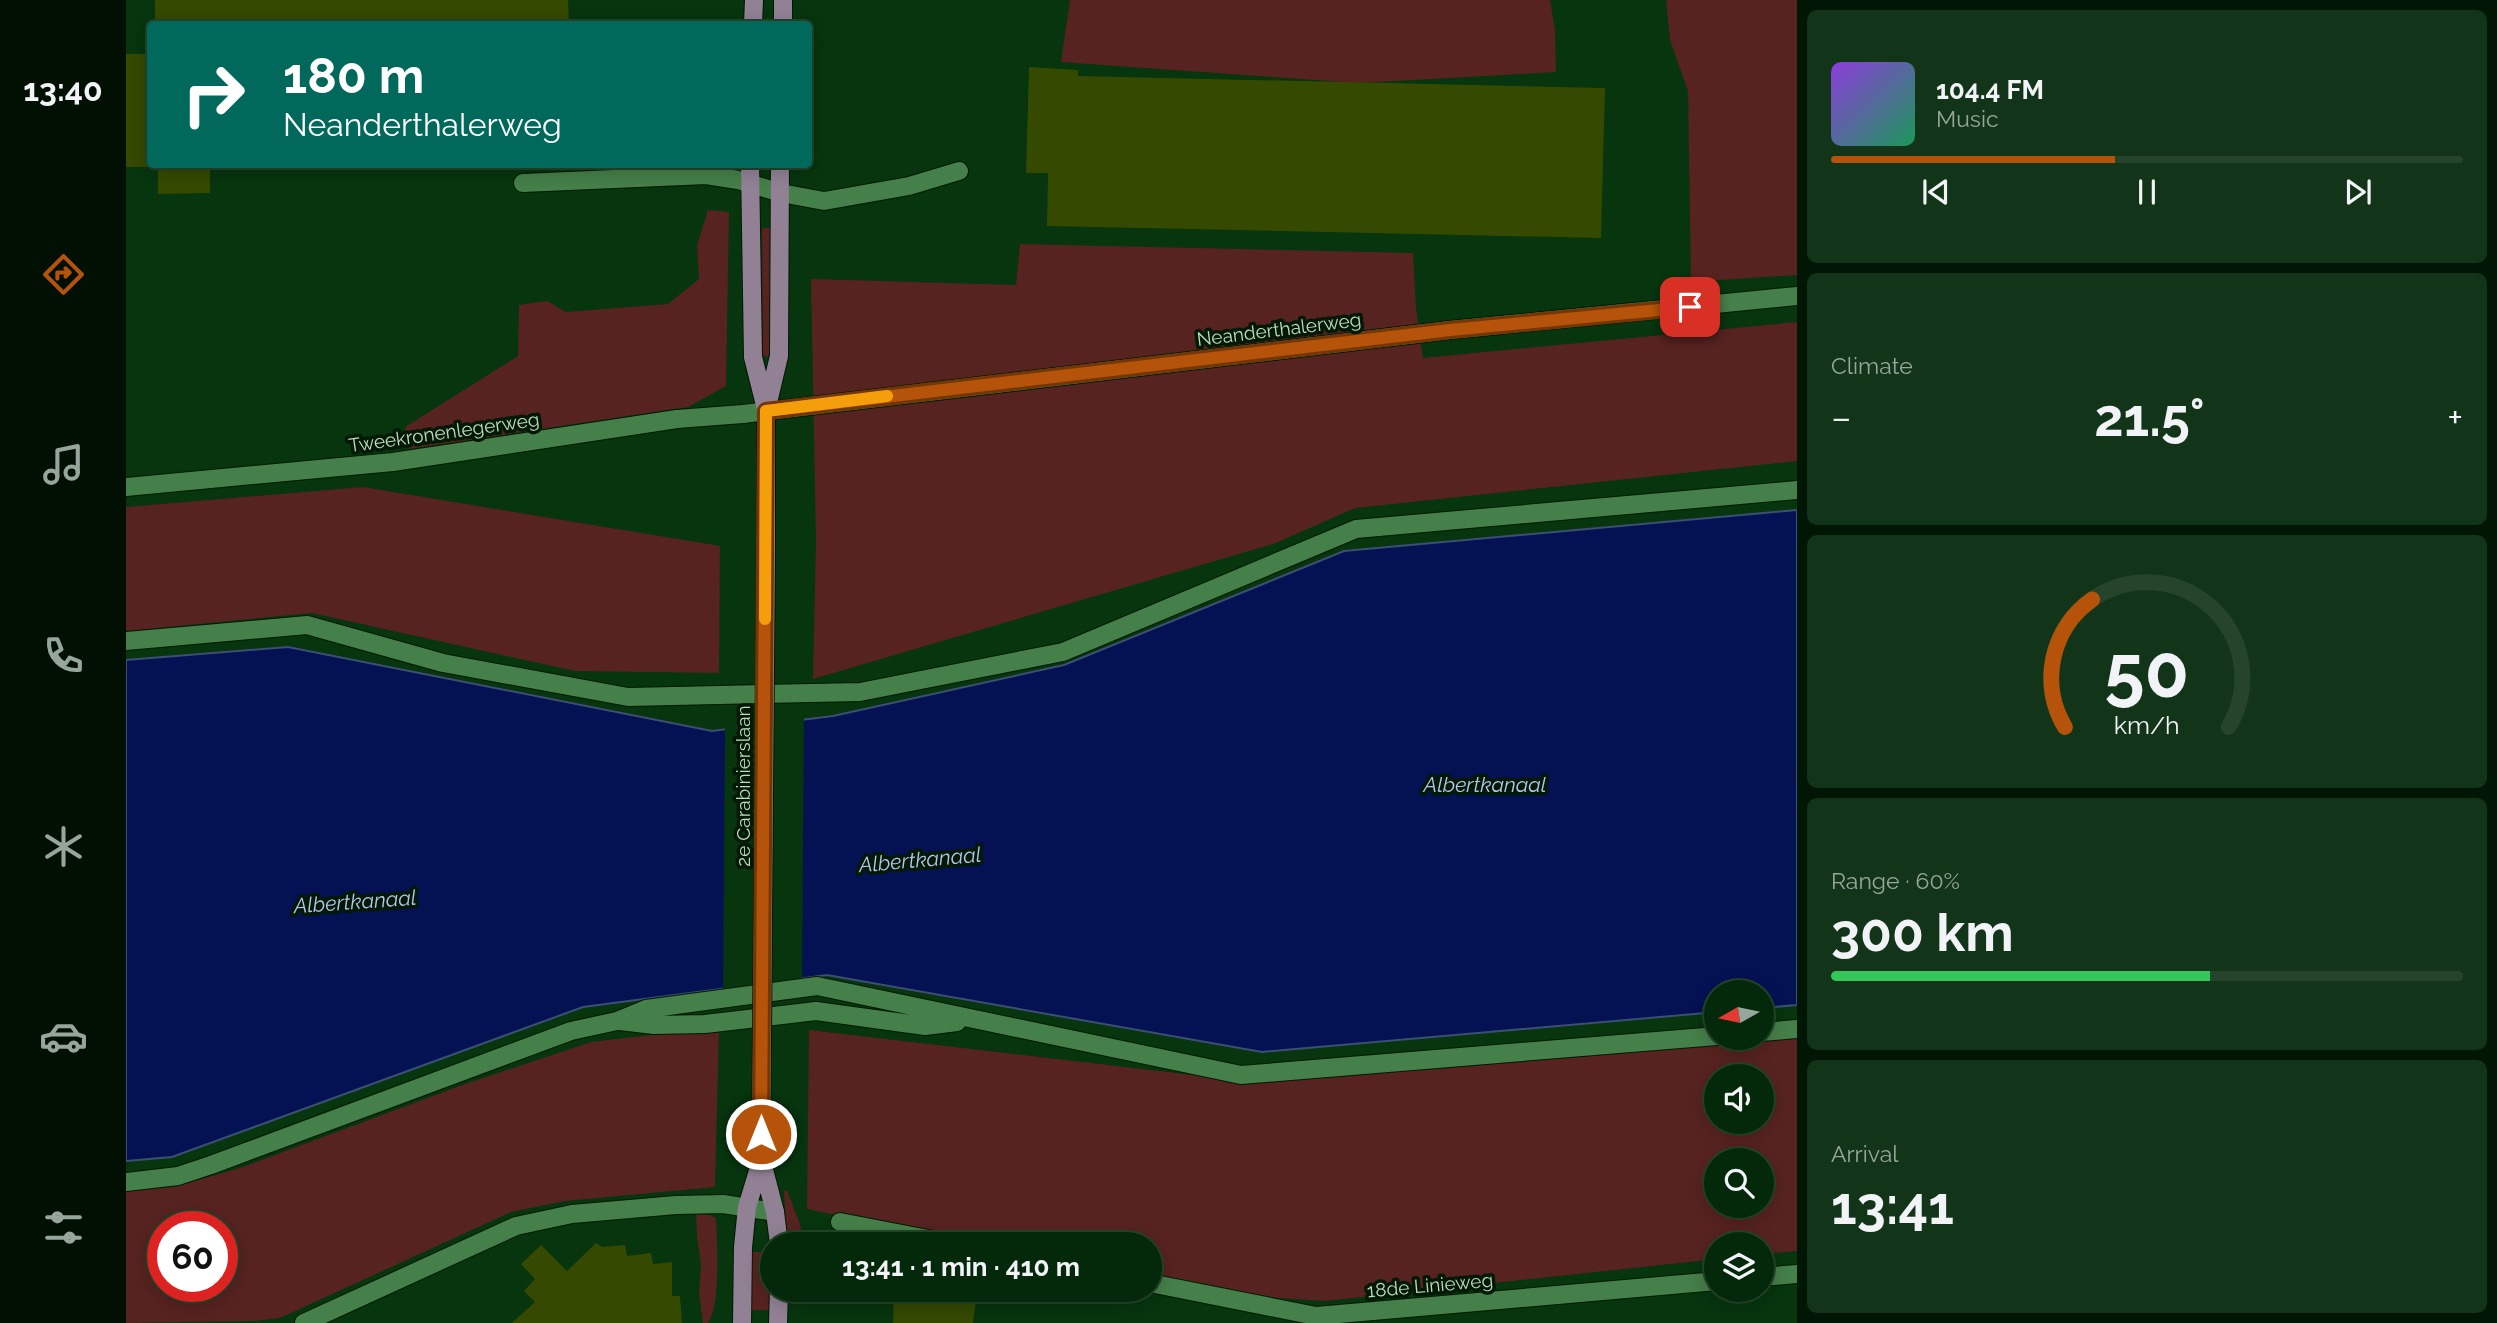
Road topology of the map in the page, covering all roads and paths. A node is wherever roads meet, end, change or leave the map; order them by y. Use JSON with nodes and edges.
{"nodes":[{"id":1,"x":754,"y":0,"type":"edge"},
{"id":2,"x":783,"y":0,"type":"edge"},
{"id":3,"x":753,"y":21,"type":"edge"},
{"id":4,"x":783,"y":21,"type":"edge"},
{"id":5,"x":750,"y":168,"type":"edge"},
{"id":6,"x":780,"y":168,"type":"edge"},
{"id":7,"x":959,"y":171,"type":"dead end"},
{"id":8,"x":523,"y":183,"type":"dead end"},
{"id":9,"x":750,"y":184,"type":"junction"},
{"id":10,"x":781,"y":192,"type":"junction"},
{"id":11,"x":1797,"y":296,"type":"edge"},
{"id":12,"x":766,"y":411,"type":"junction"},
{"id":13,"x":126,"y":487,"type":"edge"},
{"id":14,"x":1797,"y":490,"type":"edge"},
{"id":15,"x":126,"y":640,"type":"edge"},
{"id":16,"x":1797,"y":1029,"type":"edge"},
{"id":17,"x":1774,"y":1031,"type":"edge"},
{"id":18,"x":1704,"y":1037,"type":"edge"},
{"id":19,"x":761,"y":1161,"type":"junction"},
{"id":20,"x":126,"y":1182,"type":"edge"},
{"id":21,"x":747,"y":1207,"type":"junction"},
{"id":22,"x":775,"y":1212,"type":"junction"},
{"id":23,"x":840,"y":1222,"type":"dead end"},
{"id":24,"x":778,"y":1232,"type":"edge"},
{"id":25,"x":892,"y":1232,"type":"edge"},
{"id":26,"x":1797,"y":1274,"type":"edge"},
{"id":27,"x":1774,"y":1277,"type":"edge"},
{"id":28,"x":1704,"y":1282,"type":"edge"},
{"id":29,"x":1162,"y":1285,"type":"edge"},
{"id":30,"x":779,"y":1302,"type":"edge"},
{"id":31,"x":304,"y":1323,"type":"edge"},
{"id":32,"x":742,"y":1323,"type":"edge"},
{"id":33,"x":778,"y":1323,"type":"edge"}],
"edges":[{"from":1,"to":3,"type":"main road"},
{"from":2,"to":4,"type":"main road"},
{"from":5,"to":9,"type":"main road","name":"2e Carabinierslaan"},
{"from":6,"to":10,"type":"main road","name":"2e Carabinierslaan"},
{"from":7,"to":10,"type":"street"},
{"from":8,"to":9,"type":"street"},
{"from":9,"to":10,"type":"street"},
{"from":9,"to":12,"type":"main road","name":"2e Carabinierslaan"},
{"from":10,"to":12,"type":"main road","name":"2e Carabinierslaan"},
{"from":11,"to":12,"type":"street","name":"Neanderthalerweg"},
{"from":12,"to":13,"type":"street","name":"Tweekronenlegerweg"},
{"from":12,"to":19,"type":"main road","name":"2e Carabinierslaan","bridge":true},
{"from":14,"to":15,"type":"street"},
{"from":16,"to":17,"type":"street"},
{"from":18,"to":20,"type":"street"},
{"from":19,"to":21,"type":"main road","name":"2e Carabinierslaan"},
{"from":19,"to":22,"type":"main road","name":"2e Carabinierslaan"},
{"from":21,"to":22,"type":"street"},
{"from":21,"to":31,"type":"street"},
{"from":21,"to":32,"type":"main road","name":"2e Carabinierslaan"},
{"from":22,"to":24,"type":"main road","name":"2e Carabinierslaan"},
{"from":23,"to":25,"type":"street"},
{"from":26,"to":27,"type":"street"},
{"from":28,"to":29,"type":"street","name":"18de Linieweg"},
{"from":30,"to":33,"type":"main road"}]}
